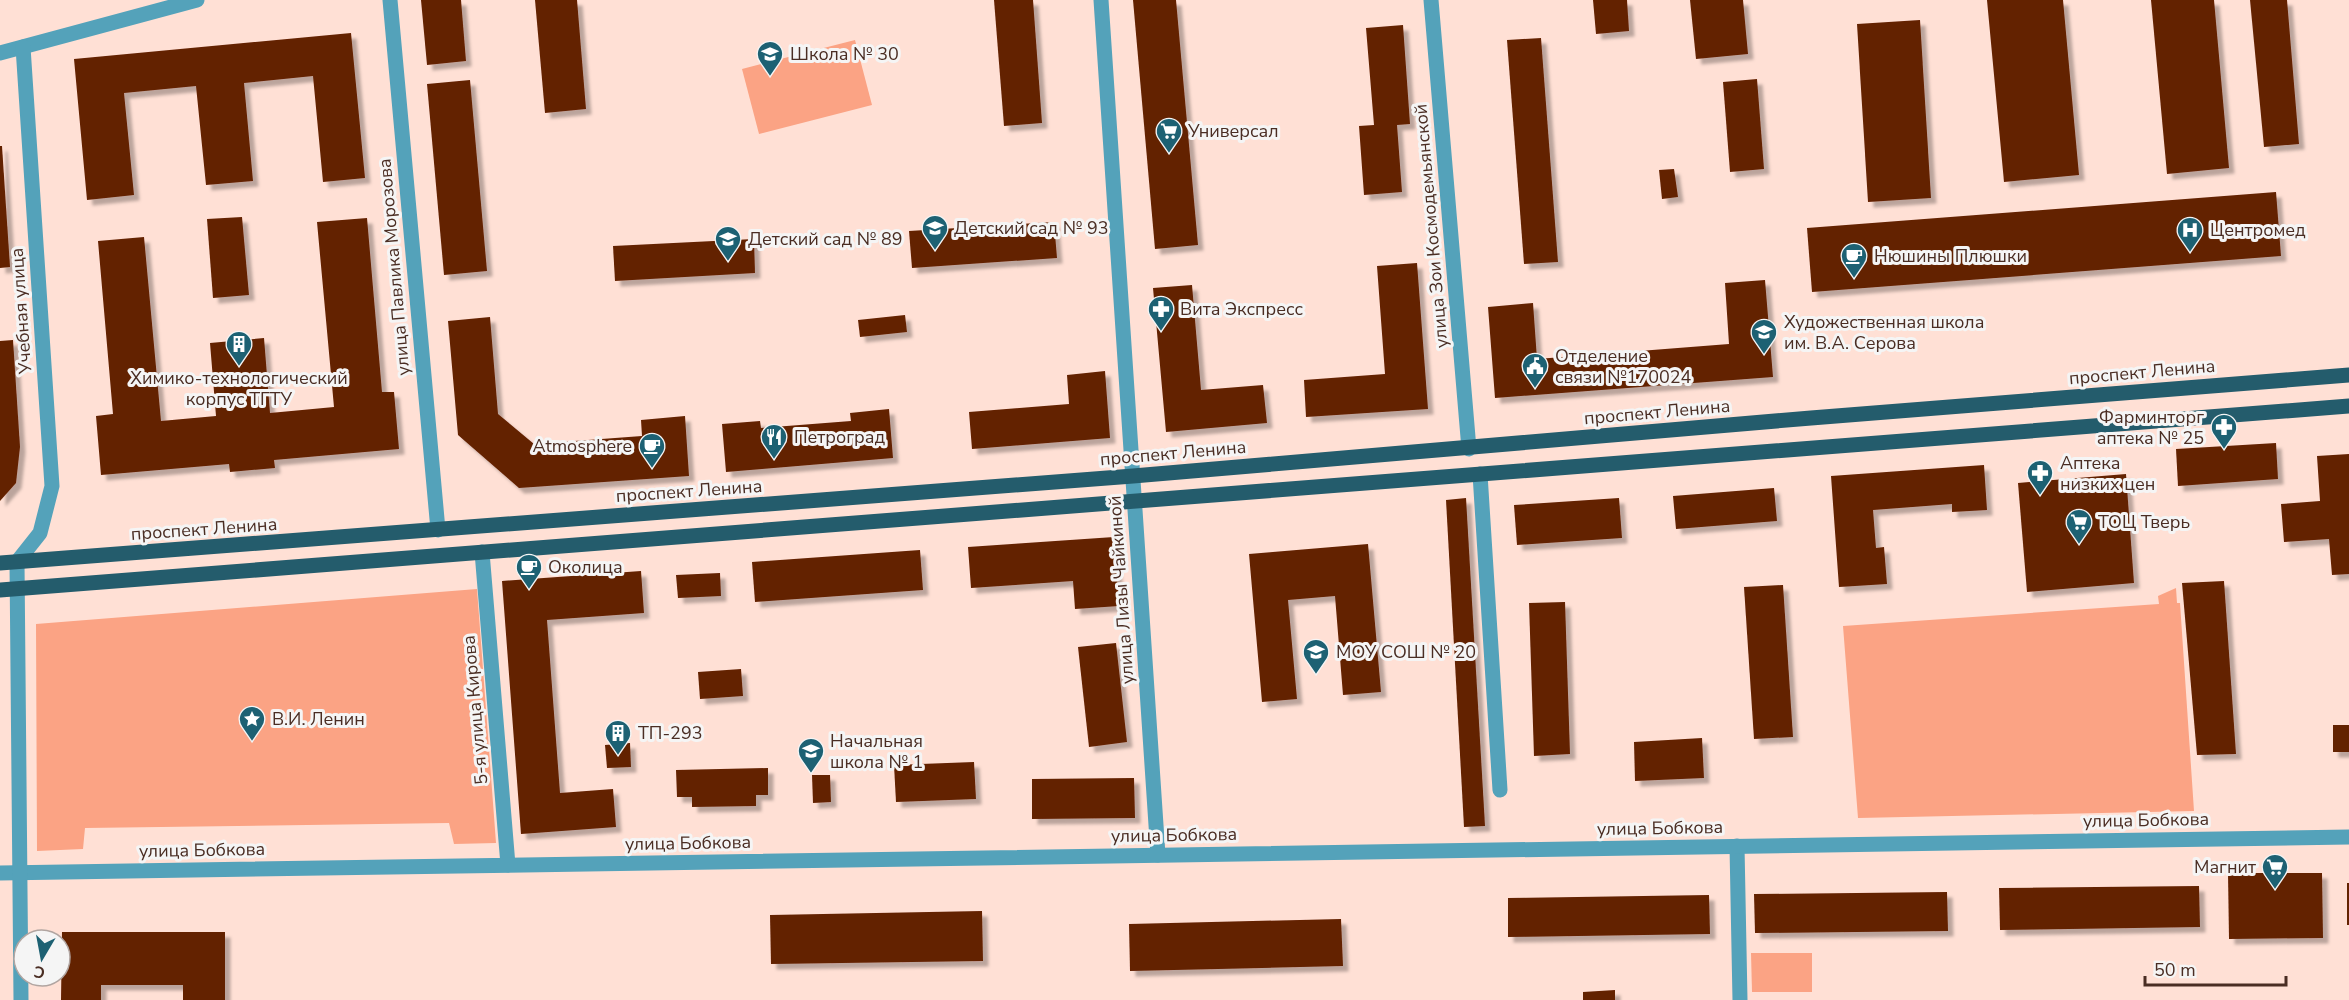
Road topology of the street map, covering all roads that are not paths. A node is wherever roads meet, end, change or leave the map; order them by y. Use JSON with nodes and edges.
{"nodes":[{"id":1,"x":196,"y":0,"type":"edge"},
{"id":2,"x":390,"y":0,"type":"edge"},
{"id":3,"x":1101,"y":0,"type":"edge"},
{"id":4,"x":1431,"y":0,"type":"edge"},
{"id":5,"x":23,"y":47,"type":"junction"},
{"id":6,"x":0,"y":53,"type":"edge"},
{"id":7,"x":2349,"y":375,"type":"edge"},
{"id":8,"x":2349,"y":406,"type":"edge"},
{"id":9,"x":1469,"y":449,"type":"junction"},
{"id":10,"x":1480,"y":474,"type":"junction"},
{"id":11,"x":1133,"y":476,"type":"junction"},
{"id":12,"x":1456,"y":476,"type":"junction"},
{"id":13,"x":1134,"y":501,"type":"junction"},
{"id":14,"x":501,"y":525,"type":"junction"},
{"id":15,"x":438,"y":530,"type":"junction"},
{"id":16,"x":482,"y":552,"type":"junction"},
{"id":17,"x":425,"y":556,"type":"junction"},
{"id":18,"x":16,"y":562,"type":"junction"},
{"id":19,"x":0,"y":563,"type":"edge"},
{"id":20,"x":17,"y":588,"type":"junction"},
{"id":21,"x":0,"y":590,"type":"edge"},
{"id":22,"x":1500,"y":790,"type":"dead end"},
{"id":23,"x":2349,"y":837,"type":"edge"},
{"id":24,"x":1737,"y":846,"type":"junction"},
{"id":25,"x":1158,"y":855,"type":"junction"},
{"id":26,"x":508,"y":865,"type":"junction"},
{"id":27,"x":0,"y":873,"type":"edge"},
{"id":28,"x":19,"y":873,"type":"junction"},
{"id":29,"x":21,"y":1000,"type":"edge"},
{"id":30,"x":1740,"y":1000,"type":"edge"}],
"edges":[{"from":1,"to":5,"type":"street"},
{"from":2,"to":15,"type":"street","name":"улица Павлика Морозова"},
{"from":3,"to":11,"type":"street","name":"улица Лизы Чайкиной"},
{"from":4,"to":9,"type":"street","name":"улица Зои Космодемьянской"},
{"from":5,"to":6,"type":"street"},
{"from":5,"to":18,"type":"street","name":"Учебная улица"},
{"from":7,"to":9,"type":"main road","name":"проспект Ленина"},
{"from":8,"to":10,"type":"main road"},
{"from":9,"to":11,"type":"main road","name":"проспект Ленина"},
{"from":9,"to":12,"type":"main road"},
{"from":10,"to":12,"type":"main road"},
{"from":10,"to":22,"type":"street"},
{"from":11,"to":13,"type":"street","name":"улица Лизы Чайкиной"},
{"from":11,"to":14,"type":"main road","name":"проспект Ленина"},
{"from":12,"to":13,"type":"main road"},
{"from":13,"to":16,"type":"main road"},
{"from":13,"to":25,"type":"street","name":"улица Лизы Чайкиной"},
{"from":14,"to":15,"type":"main road","name":"проспект Ленина"},
{"from":14,"to":16,"type":"main road"},
{"from":15,"to":17,"type":"main road"},
{"from":15,"to":18,"type":"main road","name":"проспект Ленина"},
{"from":16,"to":17,"type":"main road"},
{"from":16,"to":26,"type":"street","name":"5-я улица Кирова"},
{"from":17,"to":20,"type":"main road"},
{"from":18,"to":19,"type":"main road","name":"проспект Ленина"},
{"from":18,"to":20,"type":"street"},
{"from":20,"to":21,"type":"main road"},
{"from":20,"to":28,"type":"street"},
{"from":23,"to":24,"type":"street","name":"улица Бобкова"},
{"from":24,"to":25,"type":"street","name":"улица Бобкова"},
{"from":24,"to":30,"type":"street"},
{"from":25,"to":26,"type":"street","name":"улица Бобкова"},
{"from":26,"to":28,"type":"street","name":"улица Бобкова"},
{"from":27,"to":28,"type":"street","name":"улица Бобкова"},
{"from":28,"to":29,"type":"street"}]}
